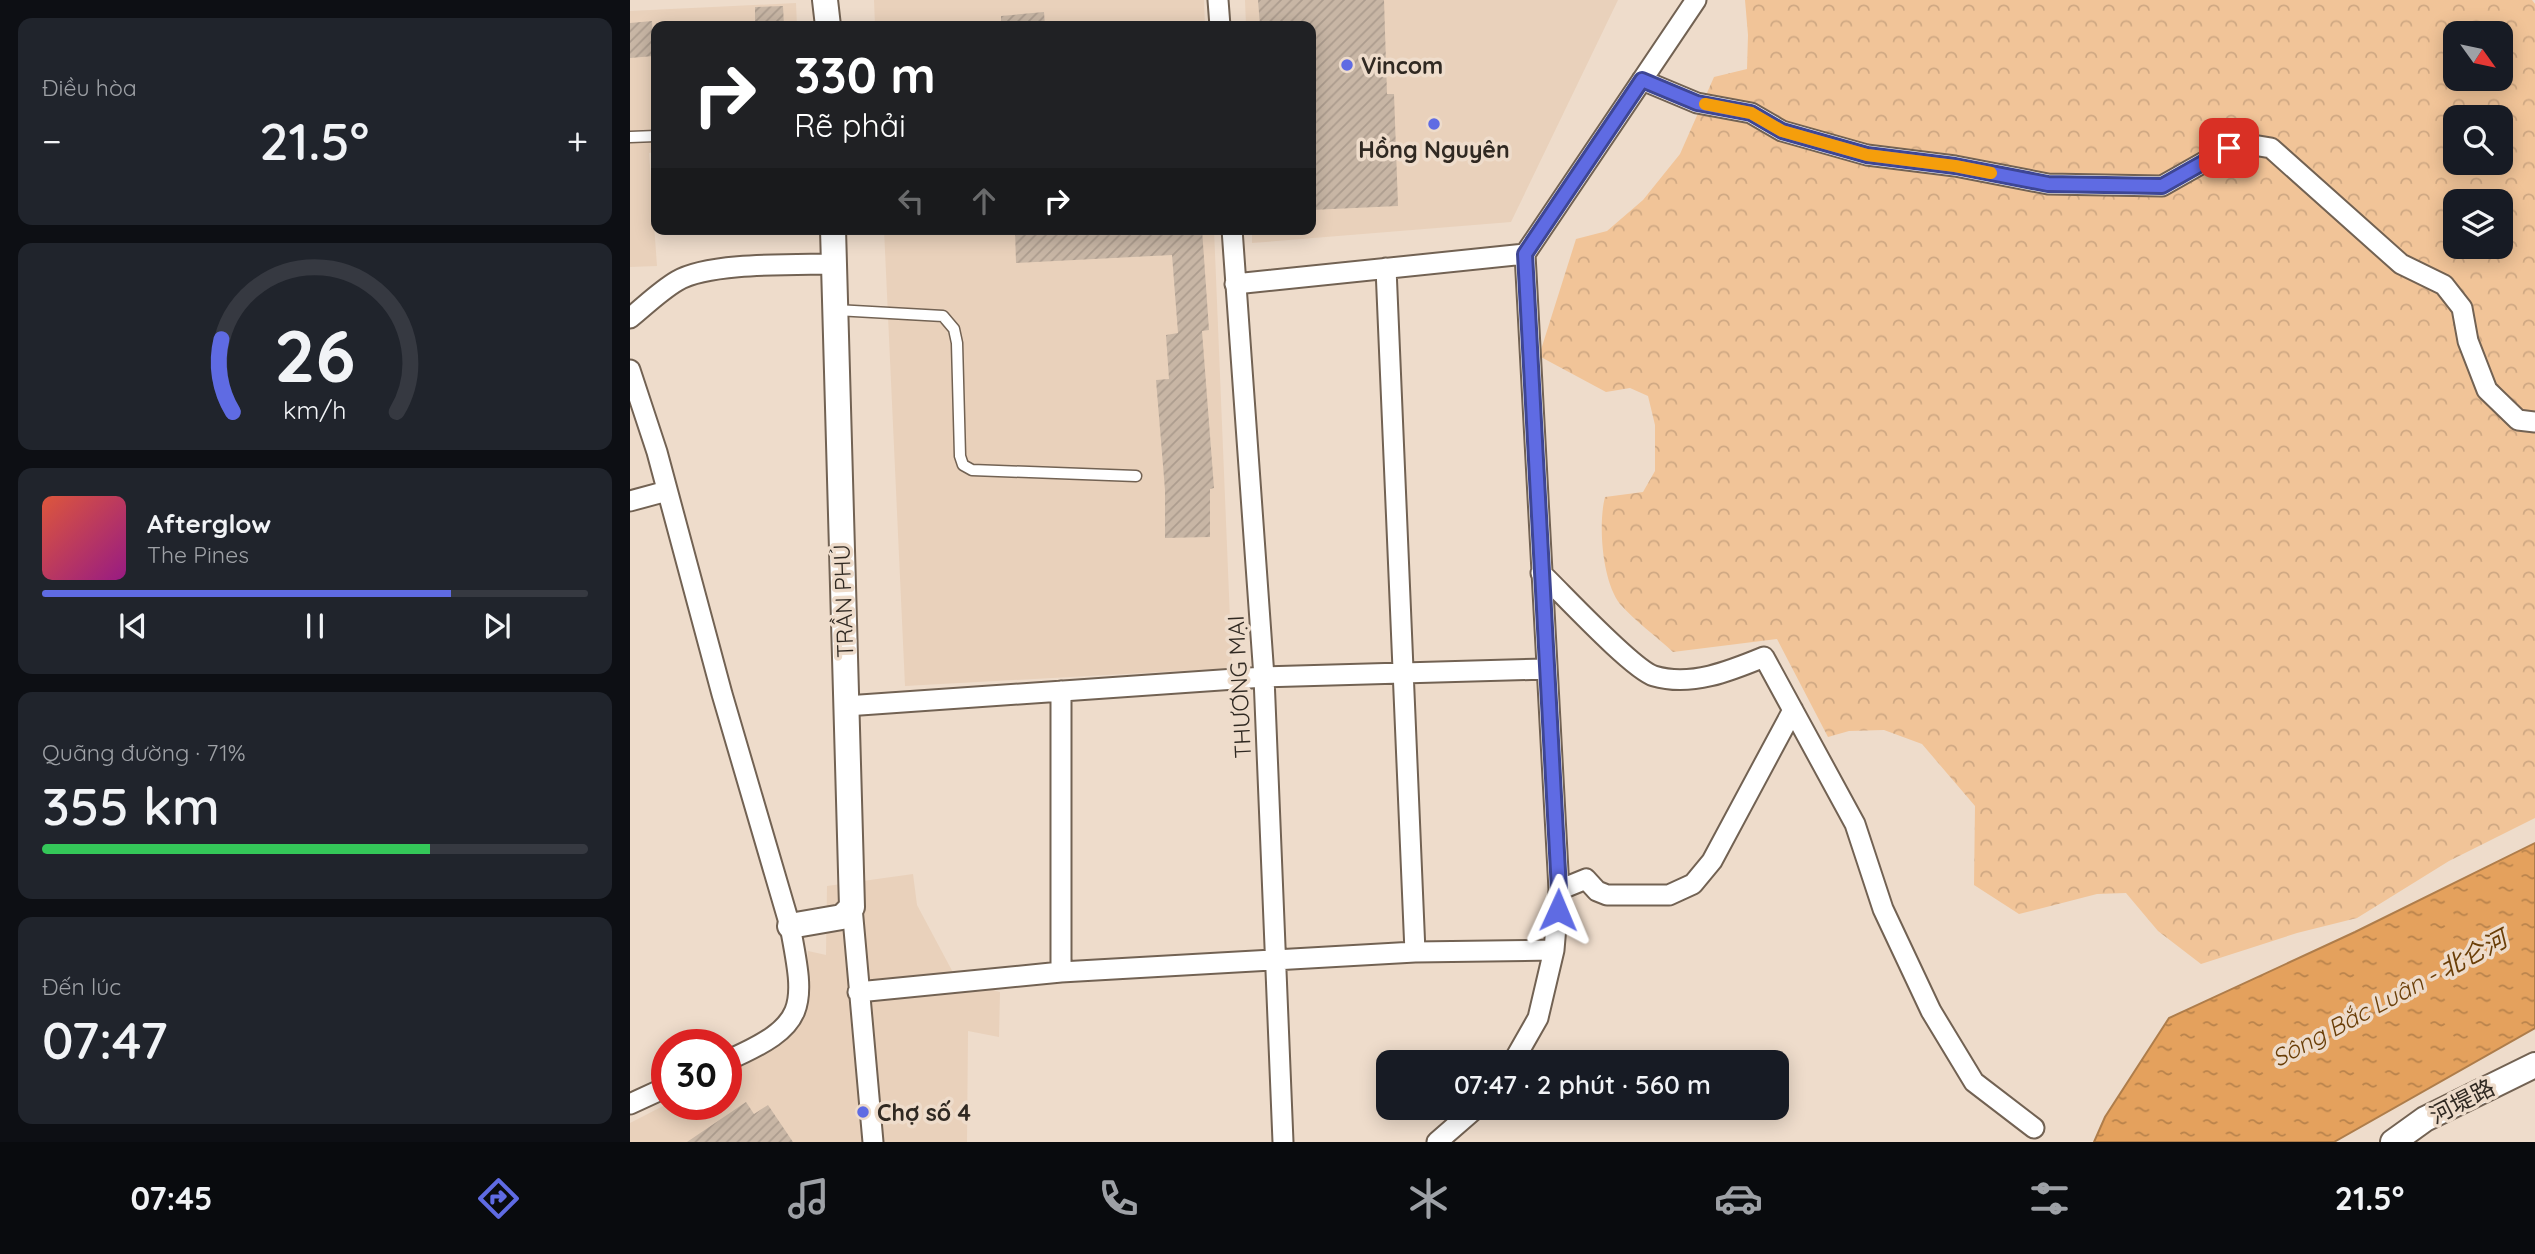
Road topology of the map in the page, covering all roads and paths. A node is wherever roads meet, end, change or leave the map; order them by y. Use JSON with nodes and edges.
{"nodes":[{"id":1,"x":825,"y":0,"type":"edge"},
{"id":2,"x":1218,"y":0,"type":"edge"},
{"id":3,"x":1696,"y":0,"type":"edge"},
{"id":4,"x":827,"y":21,"type":"edge"},
{"id":5,"x":1220,"y":21,"type":"edge"},
{"id":6,"x":1642,"y":80,"type":"junction"},
{"id":7,"x":651,"y":135,"type":"edge"},
{"id":8,"x":630,"y":137,"type":"edge"},
{"id":9,"x":833,"y":235,"type":"edge"},
{"id":10,"x":1232,"y":235,"type":"edge"},
{"id":11,"x":1525,"y":254,"type":"junction"},
{"id":12,"x":833,"y":264,"type":"junction"},
{"id":13,"x":1387,"y":268,"type":"junction"},
{"id":14,"x":1235,"y":284,"type":"junction"},
{"id":15,"x":835,"y":310,"type":"junction"},
{"id":16,"x":630,"y":318,"type":"edge"},
{"id":17,"x":630,"y":370,"type":"edge"},
{"id":18,"x":2535,"y":422,"type":"edge"},
{"id":19,"x":1136,"y":476,"type":"dead end"},
{"id":20,"x":667,"y":491,"type":"junction"},
{"id":21,"x":630,"y":502,"type":"edge"},
{"id":22,"x":1541,"y":573,"type":"junction"},
{"id":23,"x":1546,"y":670,"type":"junction"},
{"id":24,"x":1404,"y":674,"type":"junction"},
{"id":25,"x":1265,"y":677,"type":"junction"},
{"id":26,"x":1061,"y":691,"type":"junction"},
{"id":27,"x":846,"y":706,"type":"junction"},
{"id":28,"x":1793,"y":710,"type":"junction"},
{"id":29,"x":1559,"y":890,"type":"junction"},
{"id":30,"x":852,"y":907,"type":"junction"},
{"id":31,"x":790,"y":926,"type":"junction"},
{"id":32,"x":1554,"y":950,"type":"junction"},
{"id":33,"x":1415,"y":952,"type":"junction"},
{"id":34,"x":1275,"y":960,"type":"junction"},
{"id":35,"x":1061,"y":972,"type":"junction"},
{"id":36,"x":858,"y":992,"type":"junction"},
{"id":37,"x":1520,"y":1050,"type":"edge"},
{"id":38,"x":742,"y":1054,"type":"edge"},
{"id":39,"x":2535,"y":1065,"type":"edge"},
{"id":40,"x":651,"y":1094,"type":"edge"},
{"id":41,"x":630,"y":1104,"type":"edge"},
{"id":42,"x":1462,"y":1120,"type":"edge"},
{"id":43,"x":2034,"y":1128,"type":"dead end"},
{"id":44,"x":873,"y":1142,"type":"edge"},
{"id":45,"x":1283,"y":1142,"type":"edge"},
{"id":46,"x":1437,"y":1142,"type":"edge"},
{"id":47,"x":2393,"y":1142,"type":"edge"}],
"edges":[{"from":1,"to":4,"type":"street"},
{"from":2,"to":5,"type":"street"},
{"from":3,"to":6,"type":"street"},
{"from":6,"to":11,"type":"street"},
{"from":6,"to":18,"type":"street"},
{"from":7,"to":8,"type":"lane"},
{"from":9,"to":12,"type":"street","name":"TRẦN PHÚ"},
{"from":10,"to":14,"type":"street","name":"THƯƠNG MẠI"},
{"from":11,"to":13,"type":"street"},
{"from":11,"to":22,"type":"street"},
{"from":12,"to":15,"type":"street","name":"TRẦN PHÚ"},
{"from":12,"to":16,"type":"street"},
{"from":13,"to":14,"type":"street"},
{"from":13,"to":24,"type":"street"},
{"from":14,"to":25,"type":"street","name":"THƯƠNG MẠI"},
{"from":15,"to":19,"type":"lane"},
{"from":15,"to":27,"type":"street","name":"TRẦN PHÚ"},
{"from":17,"to":20,"type":"street"},
{"from":20,"to":21,"type":"street"},
{"from":20,"to":31,"type":"street"},
{"from":22,"to":23,"type":"street"},
{"from":22,"to":28,"type":"street"},
{"from":23,"to":24,"type":"street"},
{"from":23,"to":29,"type":"street"},
{"from":24,"to":25,"type":"street"},
{"from":24,"to":33,"type":"street"},
{"from":25,"to":26,"type":"street"},
{"from":25,"to":34,"type":"street","name":"THƯƠNG MẠI"},
{"from":26,"to":27,"type":"street"},
{"from":26,"to":35,"type":"street"},
{"from":27,"to":30,"type":"street","name":"TRẦN PHÚ"},
{"from":28,"to":29,"type":"street"},
{"from":28,"to":43,"type":"street"},
{"from":29,"to":32,"type":"street"},
{"from":30,"to":31,"type":"street"},
{"from":30,"to":36,"type":"street"},
{"from":31,"to":38,"type":"street"},
{"from":32,"to":33,"type":"street"},
{"from":32,"to":37,"type":"street"},
{"from":33,"to":34,"type":"street"},
{"from":34,"to":35,"type":"street"},
{"from":34,"to":45,"type":"street","name":"THƯƠNG MẠI"},
{"from":35,"to":36,"type":"street"},
{"from":36,"to":44,"type":"street"},
{"from":39,"to":47,"type":"street","name":"河堤路"},
{"from":40,"to":41,"type":"street"},
{"from":42,"to":46,"type":"street"}]}
